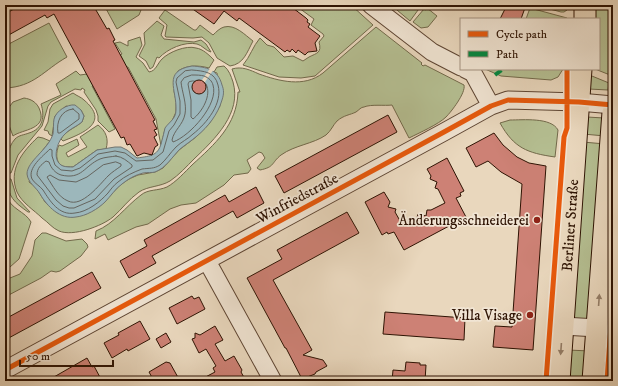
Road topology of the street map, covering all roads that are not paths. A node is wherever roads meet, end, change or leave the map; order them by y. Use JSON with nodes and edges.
{"nodes":[{"id":1,"x":371,"y":5,"type":"edge"},
{"id":2,"x":585,"y":5,"type":"edge"},
{"id":3,"x":584,"y":18,"type":"edge"},
{"id":4,"x":460,"y":66,"type":"edge"},
{"id":5,"x":467,"y":70,"type":"edge"},
{"id":6,"x":581,"y":70,"type":"edge"},
{"id":7,"x":579,"y":102,"type":"junction"},
{"id":8,"x":613,"y":105,"type":"edge"},
{"id":9,"x":491,"y":106,"type":"junction"},
{"id":10,"x":613,"y":112,"type":"edge"},
{"id":11,"x":207,"y":261,"type":"junction"},
{"id":12,"x":563,"y":326,"type":"junction"},
{"id":13,"x":597,"y":328,"type":"junction"},
{"id":14,"x":5,"y":370,"type":"edge"},
{"id":15,"x":273,"y":381,"type":"edge"},
{"id":16,"x":559,"y":381,"type":"edge"},
{"id":17,"x":593,"y":381,"type":"edge"}],
"edges":[{"from":1,"to":4,"type":"street"},
{"from":2,"to":3,"type":"main road"},
{"from":5,"to":9,"type":"street"},
{"from":6,"to":7,"type":"main road","name":"Berliner Straße"},
{"from":7,"to":8,"type":"street","name":"Winfriedstraße"},
{"from":7,"to":9,"type":"street","name":"Winfriedstraße"},
{"from":7,"to":12,"type":"main road","name":"Berliner Straße"},
{"from":9,"to":11,"type":"street","name":"Winfriedstraße"},
{"from":13,"to":10,"type":"main road","one_way":true},
{"from":11,"to":14,"type":"street","name":"Winfriedstraße"},
{"from":11,"to":15,"type":"street"},
{"from":12,"to":13,"type":"street"},
{"from":12,"to":16,"type":"main road","name":"Berliner Straße","one_way":true},
{"from":13,"to":17,"type":"main road"}]}
